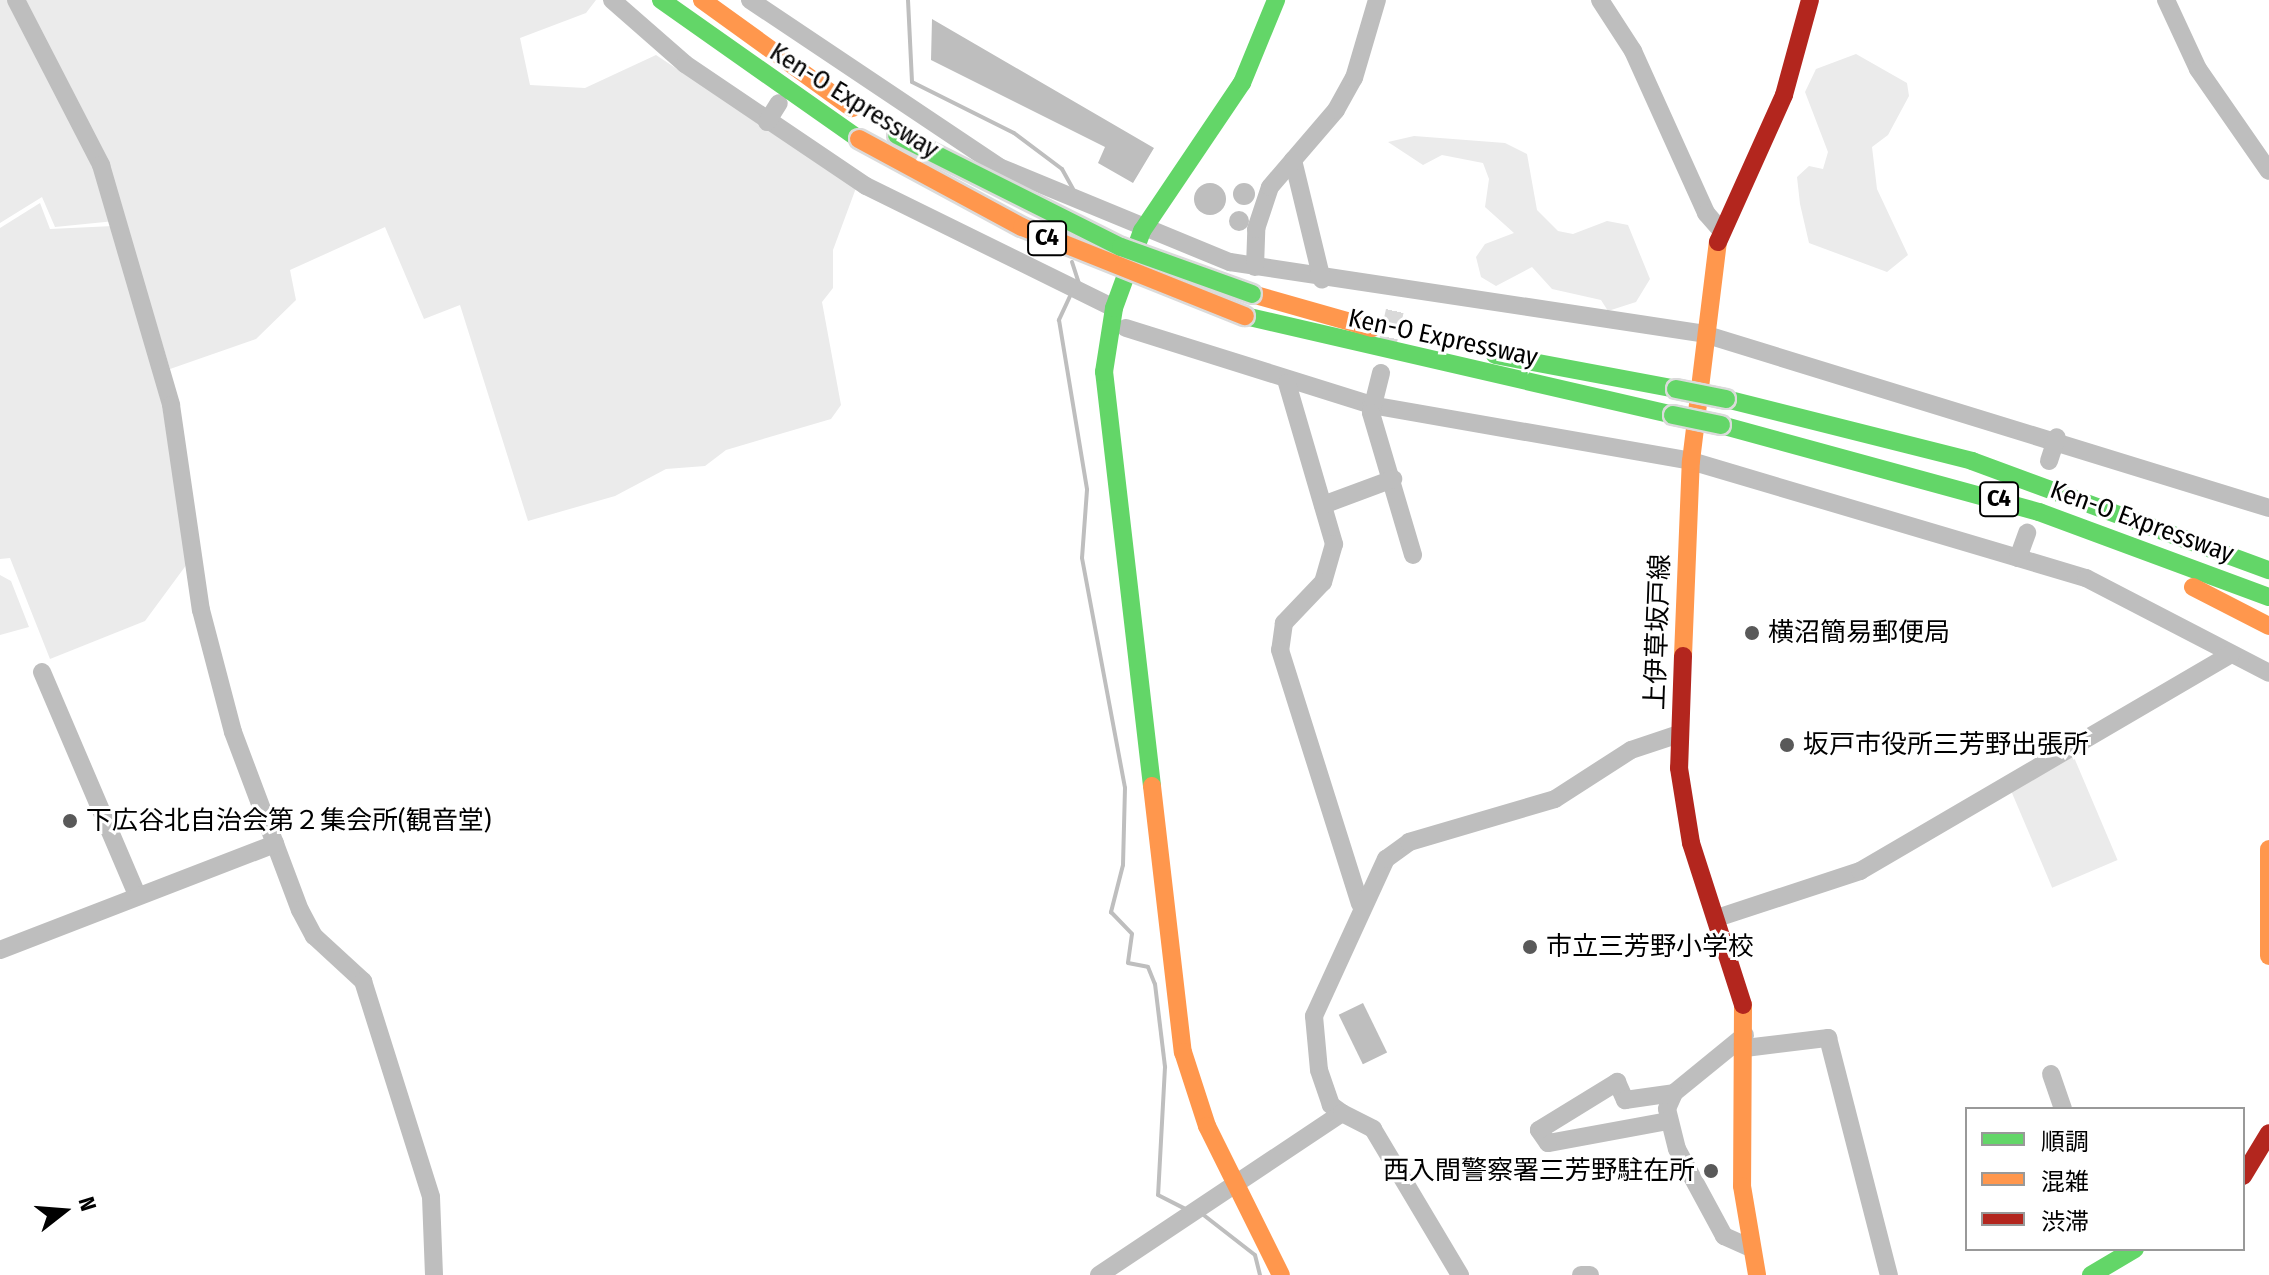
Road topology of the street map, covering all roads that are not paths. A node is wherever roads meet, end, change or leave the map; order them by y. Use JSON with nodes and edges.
{"nodes":[{"id":1,"x":16,"y":0,"type":"edge"},
{"id":2,"x":612,"y":0,"type":"edge"},
{"id":3,"x":661,"y":0,"type":"edge"},
{"id":4,"x":702,"y":0,"type":"edge"},
{"id":5,"x":750,"y":0,"type":"edge"},
{"id":6,"x":1276,"y":0,"type":"edge"},
{"id":7,"x":1377,"y":0,"type":"edge"},
{"id":8,"x":1600,"y":0,"type":"edge"},
{"id":9,"x":1810,"y":0,"type":"edge"},
{"id":10,"x":2166,"y":0,"type":"edge"},
{"id":11,"x":779,"y":103,"type":"dead end"},
{"id":12,"x":767,"y":122,"type":"junction"},
{"id":13,"x":1293,"y":160,"type":"junction"},
{"id":14,"x":2269,"y":171,"type":"edge"},
{"id":15,"x":1720,"y":229,"type":"junction"},
{"id":16,"x":1147,"y":232,"type":"junction"},
{"id":17,"x":1255,"y":267,"type":"junction"},
{"id":18,"x":1322,"y":280,"type":"junction"},
{"id":19,"x":1114,"y":308,"type":"junction"},
{"id":20,"x":1126,"y":328,"type":"junction"},
{"id":21,"x":1704,"y":334,"type":"junction"},
{"id":22,"x":1381,"y":373,"type":"tunnel mouth"},
{"id":23,"x":1287,"y":383,"type":"junction"},
{"id":24,"x":1371,"y":405,"type":"junction"},
{"id":25,"x":2057,"y":437,"type":"junction"},
{"id":26,"x":1691,"y":461,"type":"junction"},
{"id":27,"x":1972,"y":461,"type":"junction"},
{"id":28,"x":2049,"y":461,"type":"dead end"},
{"id":29,"x":1393,"y":479,"type":"junction"},
{"id":30,"x":1323,"y":505,"type":"junction"},
{"id":31,"x":2269,"y":508,"type":"edge"},
{"id":32,"x":2039,"y":512,"type":"junction"},
{"id":33,"x":2027,"y":533,"type":"dead end"},
{"id":34,"x":2269,"y":547,"type":"edge"},
{"id":35,"x":1413,"y":555,"type":"dead end"},
{"id":36,"x":1127,"y":558,"type":"junction"},
{"id":37,"x":2018,"y":558,"type":"junction"},
{"id":38,"x":2269,"y":570,"type":"edge"},
{"id":39,"x":2269,"y":597,"type":"edge"},
{"id":40,"x":2269,"y":626,"type":"edge"},
{"id":41,"x":2231,"y":654,"type":"junction"},
{"id":42,"x":42,"y":672,"type":"dead end"},
{"id":43,"x":2269,"y":673,"type":"edge"},
{"id":44,"x":1679,"y":734,"type":"junction"},
{"id":45,"x":275,"y":844,"type":"junction"},
{"id":46,"x":2269,"y":849,"type":"edge"},
{"id":47,"x":137,"y":895,"type":"junction"},
{"id":48,"x":1360,"y":904,"type":"junction"},
{"id":49,"x":1717,"y":918,"type":"junction"},
{"id":50,"x":0,"y":950,"type":"edge"},
{"id":51,"x":2269,"y":956,"type":"edge"},
{"id":52,"x":1745,"y":1041,"type":"junction"},
{"id":53,"x":2051,"y":1074,"type":"dead end"},
{"id":54,"x":1674,"y":1093,"type":"junction"},
{"id":55,"x":2062,"y":1107,"type":"edge"},
{"id":56,"x":1342,"y":1113,"type":"junction"},
{"id":57,"x":1668,"y":1121,"type":"junction"},
{"id":58,"x":2269,"y":1133,"type":"edge"},
{"id":59,"x":2245,"y":1173,"type":"edge"},
{"id":60,"x":1236,"y":1180,"type":"junction"},
{"id":61,"x":1749,"y":1247,"type":"junction"},
{"id":62,"x":2112,"y":1255,"type":"edge"},
{"id":63,"x":434,"y":1275,"type":"edge"},
{"id":64,"x":1099,"y":1275,"type":"edge"},
{"id":65,"x":1281,"y":1275,"type":"edge"},
{"id":66,"x":1460,"y":1275,"type":"edge"},
{"id":67,"x":1581,"y":1275,"type":"edge"},
{"id":68,"x":1590,"y":1275,"type":"edge"},
{"id":69,"x":1757,"y":1275,"type":"edge"},
{"id":70,"x":1889,"y":1275,"type":"edge"},
{"id":71,"x":2091,"y":1275,"type":"edge"}],
"edges":[{"from":1,"to":45,"type":"street"},
{"from":2,"to":12,"type":"street"},
{"from":3,"to":32,"type":"main road","name":"Ken-O Expressway","number":"C4","bridge":true},
{"from":4,"to":27,"type":"main road","name":"Ken-O Expressway","number":"C4","bridge":true},
{"from":5,"to":16,"type":"street"},
{"from":6,"to":16,"type":"main road"},
{"from":7,"to":13,"type":"street"},
{"from":8,"to":15,"type":"street"},
{"from":9,"to":15,"type":"main road","name":"上伊草坂戸線"},
{"from":10,"to":14,"type":"street"},
{"from":11,"to":12,"type":"street"},
{"from":12,"to":19,"type":"street"},
{"from":13,"to":17,"type":"street"},
{"from":13,"to":18,"type":"street"},
{"from":15,"to":21,"type":"main road","name":"上伊草坂戸線"},
{"from":16,"to":17,"type":"street"},
{"from":16,"to":19,"type":"main road"},
{"from":16,"to":20,"type":"main road"},
{"from":17,"to":18,"type":"street"},
{"from":18,"to":21,"type":"street"},
{"from":19,"to":36,"type":"main road"},
{"from":20,"to":23,"type":"street"},
{"from":20,"to":36,"type":"main road"},
{"from":21,"to":25,"type":"street"},
{"from":21,"to":26,"type":"main road","name":"上伊草坂戸線"},
{"from":22,"to":24,"type":"street"},
{"from":23,"to":24,"type":"street"},
{"from":23,"to":30,"type":"street"},
{"from":24,"to":26,"type":"street"},
{"from":24,"to":29,"type":"street"},
{"from":25,"to":28,"type":"street"},
{"from":25,"to":31,"type":"street"},
{"from":26,"to":37,"type":"street"},
{"from":26,"to":44,"type":"main road","name":"上伊草坂戸線"},
{"from":27,"to":34,"type":"main road"},
{"from":27,"to":38,"type":"main road","name":"Ken-O Expressway","number":"C4"},
{"from":29,"to":30,"type":"street"},
{"from":29,"to":35,"type":"street"},
{"from":30,"to":48,"type":"street"},
{"from":32,"to":39,"type":"main road","name":"Ken-O Expressway","number":"C4"},
{"from":32,"to":40,"type":"main road"},
{"from":33,"to":37,"type":"street"},
{"from":36,"to":60,"type":"main road"},
{"from":37,"to":41,"type":"street"},
{"from":41,"to":43,"type":"street"},
{"from":41,"to":49,"type":"street"},
{"from":42,"to":47,"type":"street"},
{"from":44,"to":48,"type":"street"},
{"from":44,"to":49,"type":"main road","name":"上伊草坂戸線"},
{"from":45,"to":47,"type":"street"},
{"from":45,"to":63,"type":"street"},
{"from":46,"to":51,"type":"main road"},
{"from":47,"to":50,"type":"street"},
{"from":48,"to":56,"type":"street"},
{"from":49,"to":52,"type":"main road","name":"上伊草坂戸線"},
{"from":52,"to":54,"type":"street"},
{"from":52,"to":61,"type":"main road","name":"上伊草坂戸線"},
{"from":52,"to":70,"type":"street"},
{"from":53,"to":55,"type":"street"},
{"from":54,"to":57,"type":"street"},
{"from":54,"to":57,"type":"street"},
{"from":56,"to":60,"type":"street"},
{"from":56,"to":66,"type":"street"},
{"from":57,"to":61,"type":"street"},
{"from":58,"to":59,"type":"main road"},
{"from":60,"to":64,"type":"street"},
{"from":60,"to":65,"type":"main road"},
{"from":61,"to":69,"type":"main road","name":"上伊草坂戸線"},
{"from":62,"to":71,"type":"main road"},
{"from":67,"to":68,"type":"street"}]}
